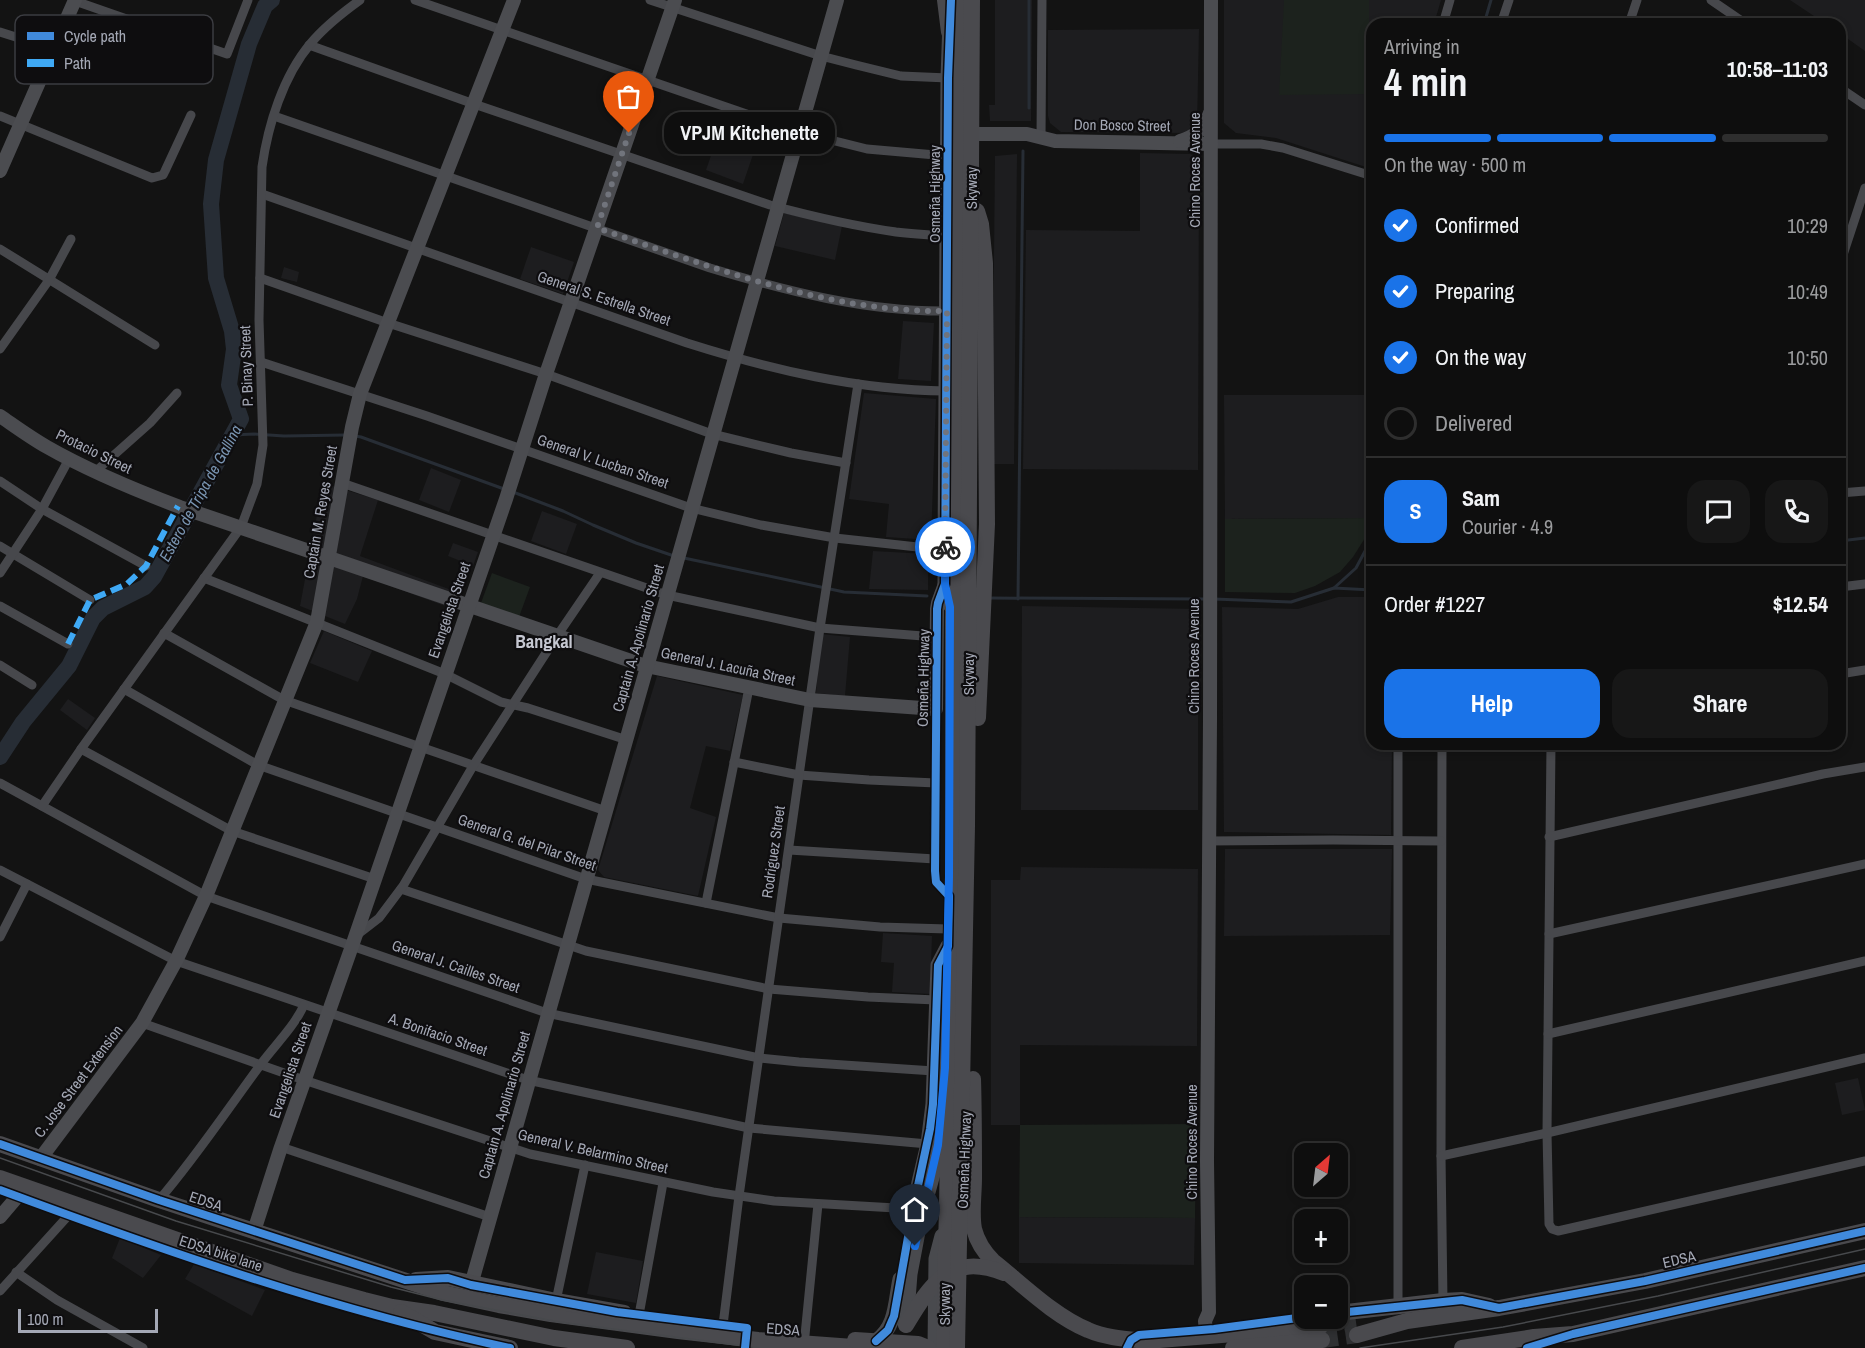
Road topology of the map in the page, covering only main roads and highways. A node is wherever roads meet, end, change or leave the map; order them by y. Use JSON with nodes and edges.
{"nodes":[{"id":1,"x":945,"y":0,"type":"edge"},
{"id":2,"x":951,"y":0,"type":"edge"},
{"id":3,"x":958,"y":0,"type":"edge"},
{"id":4,"x":972,"y":0,"type":"edge"},
{"id":5,"x":977,"y":0,"type":"edge"},
{"id":6,"x":982,"y":0,"type":"edge"},
{"id":7,"x":972,"y":47,"type":"junction"},
{"id":8,"x":958,"y":93,"type":"junction"},
{"id":9,"x":975,"y":206,"type":"junction"},
{"id":10,"x":968,"y":774,"type":"junction"},
{"id":11,"x":948,"y":946,"type":"junction"},
{"id":12,"x":969,"y":1003,"type":"junction"},
{"id":13,"x":0,"y":1144,"type":"edge"},
{"id":14,"x":964,"y":1158,"type":"junction"},
{"id":15,"x":0,"y":1178,"type":"edge"},
{"id":16,"x":1865,"y":1231,"type":"edge"},
{"id":17,"x":936,"y":1259,"type":"junction"},
{"id":18,"x":1865,"y":1268,"type":"edge"},
{"id":19,"x":1010,"y":1275,"type":"junction"},
{"id":20,"x":405,"y":1280,"type":"junction"},
{"id":21,"x":898,"y":1285,"type":"junction"},
{"id":22,"x":392,"y":1307,"type":"junction"},
{"id":23,"x":1499,"y":1308,"type":"junction"},
{"id":24,"x":1348,"y":1312,"type":"tunnel mouth"},
{"id":25,"x":1294,"y":1319,"type":"edge"},
{"id":26,"x":632,"y":1320,"type":"junction"},
{"id":27,"x":906,"y":1325,"type":"joint"},
{"id":28,"x":1357,"y":1329,"type":"tunnel mouth"},
{"id":29,"x":1573,"y":1334,"type":"junction"},
{"id":30,"x":872,"y":1345,"type":"edge"},
{"id":31,"x":495,"y":1346,"type":"edge"},
{"id":32,"x":510,"y":1348,"type":"edge"},
{"id":33,"x":627,"y":1348,"type":"edge"},
{"id":34,"x":928,"y":1348,"type":"edge"},
{"id":35,"x":935,"y":1348,"type":"edge"},
{"id":36,"x":944,"y":1348,"type":"edge"},
{"id":37,"x":959,"y":1348,"type":"edge"},
{"id":38,"x":1127,"y":1348,"type":"edge"},
{"id":39,"x":1233,"y":1348,"type":"edge"},
{"id":40,"x":1462,"y":1348,"type":"edge"},
{"id":41,"x":1527,"y":1348,"type":"edge"}],
"edges":[{"from":1,"to":8,"type":"highway"},
{"from":2,"to":11,"type":"main road","name":"Osmeña Highway"},
{"from":3,"to":8,"type":"highway","name":"Skyway"},
{"from":4,"to":7,"type":"highway","name":"Skyway"},
{"from":5,"to":9,"type":"main road","name":"Osmeña Highway"},
{"from":6,"to":7,"type":"highway"},
{"from":7,"to":10,"type":"highway","name":"Skyway"},
{"from":8,"to":36,"type":"highway","name":"Skyway"},
{"from":9,"to":10,"type":"highway"},
{"from":9,"to":12,"type":"main road","name":"Osmeña Highway"},
{"from":10,"to":37,"type":"highway","name":"Skyway"},
{"from":11,"to":21,"type":"main road","name":"Osmeña Highway"},
{"from":11,"to":27,"type":"main road","name":"Osmeña Highway"},
{"from":12,"to":14,"type":"main road","name":"Osmeña Highway"},
{"from":12,"to":19,"type":"highway"},
{"from":13,"to":20,"type":"highway","name":"EDSA"},
{"from":14,"to":17,"type":"main road"},
{"from":14,"to":37,"type":"main road","name":"Osmeña Highway"},
{"from":15,"to":22,"type":"highway"},
{"from":16,"to":23,"type":"highway","name":"EDSA"},
{"from":17,"to":21,"type":"main road"},
{"from":17,"to":35,"type":"main road"},
{"from":18,"to":29,"type":"highway"},
{"from":19,"to":27,"type":"highway"},
{"from":19,"to":39,"type":"highway"},
{"from":20,"to":26,"type":"highway","name":"EDSA"},
{"from":20,"to":26,"type":"highway"},
{"from":21,"to":30,"type":"main road","name":"Osmeña Highway"},
{"from":22,"to":31,"type":"highway"},
{"from":22,"to":33,"type":"highway"},
{"from":23,"to":24,"type":"highway"},
{"from":23,"to":28,"type":"highway","name":"EDSA"},
{"from":25,"to":38,"type":"highway"},
{"from":26,"to":30,"type":"highway","name":"EDSA"},
{"from":26,"to":30,"type":"highway"},
{"from":29,"to":40,"type":"highway"},
{"from":29,"to":41,"type":"highway"},
{"from":30,"to":34,"type":"highway"},
{"from":31,"to":32,"type":"highway"}]}
